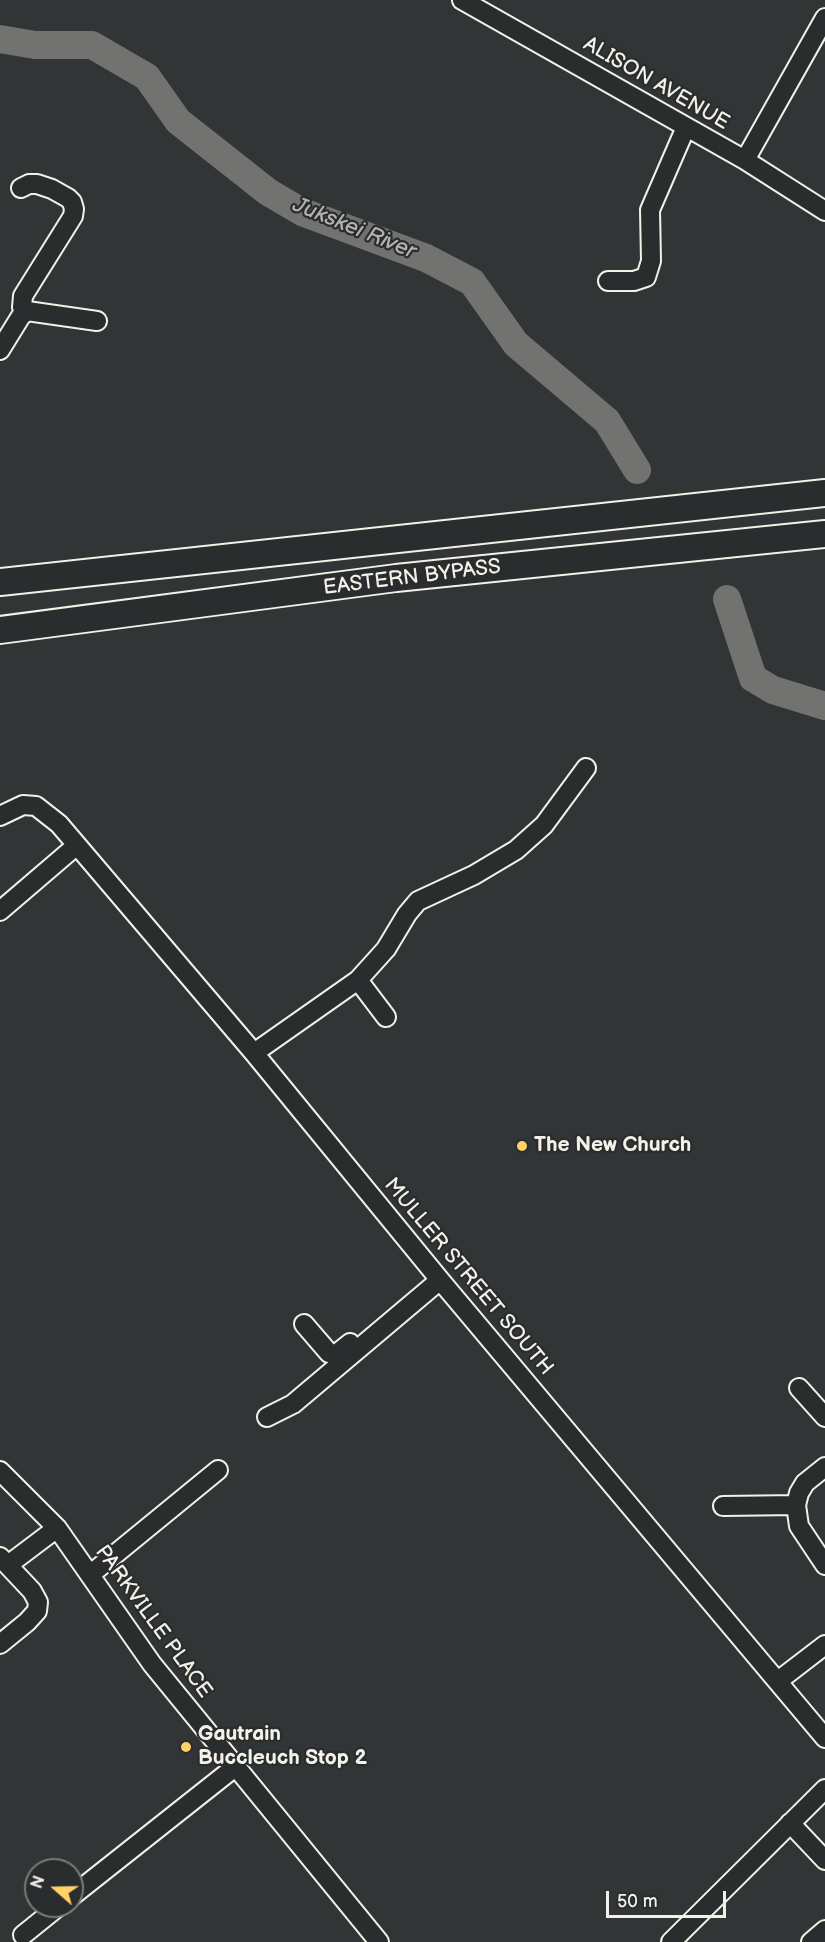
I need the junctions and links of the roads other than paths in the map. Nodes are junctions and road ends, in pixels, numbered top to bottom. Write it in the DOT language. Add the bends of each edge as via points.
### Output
graph roads {
  1 [pos="462,0"];
  2 [pos="825,18"];
  3 [pos="687,127"];
  4 [pos="745,160"];
  5 [pos="21,188"];
  6 [pos="825,211"];
  7 [pos="608,281"];
  8 [pos="24,313"];
  9 [pos="97,321"];
  10 [pos="0,350"];
  11 [pos="825,493"];
  12 [pos="825,534"];
  13 [pos="0,582"];
  14 [pos="0,630"];
  15 [pos="586,768"];
  16 [pos="0,816"];
  17 [pos="76,844"];
  18 [pos="0,911"];
  19 [pos="358,980"];
  20 [pos="386,1017"];
  21 [pos="254,1053"];
  22 [pos="437,1276"];
  23 [pos="304,1324"];
  24 [pos="825,1400"];
  25 [pos="267,1417"];
  26 [pos="825,1417"];
  27 [pos="825,1467"];
  28 [pos="218,1470"];
  29 [pos="0,1471"];
  30 [pos="796,1505"];
  31 [pos="723,1506"];
  32 [pos="57,1528"];
  33 [pos="4,1561"];
  34 [pos="825,1565"];
  35 [pos="91,1574"];
  36 [pos="0,1644"];
  37 [pos="825,1645"];
  38 [pos="778,1681"];
  39 [pos="825,1738"];
  40 [pos="235,1767"];
  41 [pos="825,1789"];
  42 [pos="790,1823"];
  43 [pos="825,1860"];
  44 [pos="84,1887"];
  45 [pos="44,1918"];
  46 [pos="825,1930"];
  47 [pos="23,1935"];
  48 [pos="379,1942"];
  49 [pos="671,1942"];
  50 [pos="811,1942"];
  1 -- 3 [label="street, ALISON AVENUE"];
  2 -- 4 [label="street"];
  3 -- 4 [label="street, ALISON AVENUE"];
  3 -- 7 [label="street" via="650,210 651,261 646,277"];
  4 -- 6 [label="street, ALISON AVENUE"];
  5 -- 8 [label="street" via="37,184 52,189 68,198 74,209 23,296"];
  8 -- 9 [label="street" via="30,310"];
  8 -- 10 [label="street"];
  11 -- 13 [label="highway, EASTERN BYPASS"];
  12 -- 14 [label="highway, EASTERN BYPASS" via="396,578"];
  15 -- 19 [label="street" via="550,818 516,850 418,901 386,949"];
  16 -- 17 [label="street, MULLER STREET SOUTH" via="23,805 36,807 59,824"];
  17 -- 18 [label="street"];
  17 -- 21 [label="street, MULLER STREET SOUTH"];
  19 -- 20 [label="street"];
  19 -- 21 [label="street"];
  21 -- 22 [label="street, MULLER STREET SOUTH"];
  22 -- 23 [label="street" via="335,1355"];
  22 -- 25 [label="street" via="293,1404"];
  22 -- 38 [label="street, MULLER STREET SOUTH"];
  24 -- 26 [label="street" via="802,1383"];
  27 -- 30 [label="street" via="805,1483"];
  28 -- 35 [label="street"];
  29 -- 32 [label="street, PARKVILLE PLACE"];
  30 -- 31 [label="street"];
  30 -- 34 [label="street" via="800,1526"];
  32 -- 33 [label="street"];
  32 -- 35 [label="street, PARKVILLE PLACE"];
  33 -- 36 [label="street" via="32,1591 38,1605 27,1622"];
  35 -- 40 [label="street, PARKVILLE PLACE" via="152,1664"];
  37 -- 38 [label="street"];
  38 -- 39 [label="street, MULLER STREET SOUTH"];
  40 -- 44 [label="street"];
  40 -- 48 [label="street, PARKVILLE PLACE"];
  41 -- 42 [label="street"];
  42 -- 43 [label="street"];
  42 -- 49 [label="street"];
  45 -- 47 [label="street"];
  46 -- 50 [label="street"];
}
